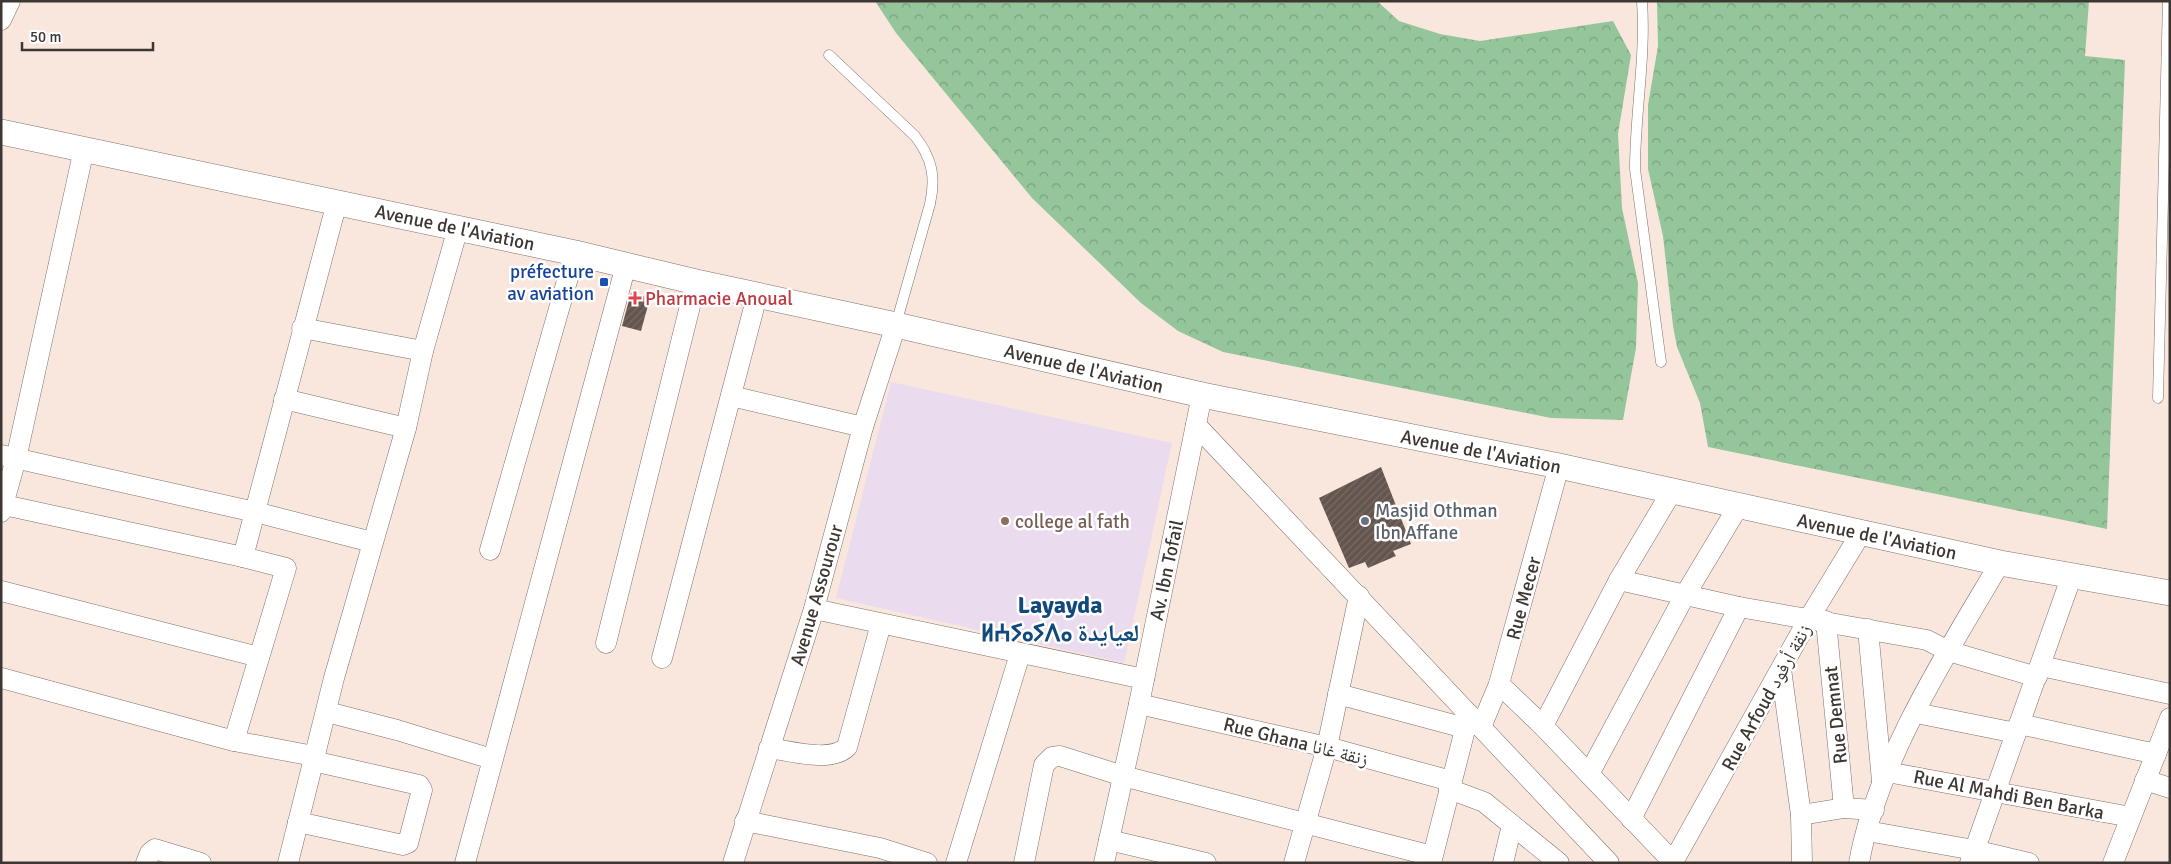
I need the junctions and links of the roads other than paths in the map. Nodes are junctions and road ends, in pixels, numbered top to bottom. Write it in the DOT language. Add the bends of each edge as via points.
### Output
graph roads {
  1 [pos="10,1"];
  2 [pos="1642,1"];
  3 [pos="2168,1"];
  4 [pos="1,20"];
  5 [pos="829,55"];
  6 [pos="2168,66"];
  7 [pos="1,132"];
  8 [pos="84,149"];
  9 [pos="337,202"];
  10 [pos="458,228"];
  11 [pos="575,253"];
  12 [pos="626,265"];
  13 [pos="696,282"];
  14 [pos="757,296"];
  15 [pos="896,325"];
  16 [pos="302,328"];
  17 [pos="423,351"];
  18 [pos="1661,362"];
  19 [pos="1202,395"];
  20 [pos="731,396"];
  21 [pos="2158,398"];
  22 [pos="284,399"];
  23 [pos="1196,425"];
  24 [pos="863,427"];
  25 [pos="406,428"];
  26 [pos="9,457"];
  27 [pos="1559,466"];
  28 [pos="1672,491"];
  29 [pos="1739,505"];
  30 [pos="2,508"];
  31 [pos="255,512"];
  32 [pos="1861,533"];
  33 [pos="372,542"];
  34 [pos="490,550"];
  35 [pos="244,557"];
  36 [pos="2000,562"];
  37 [pos="2072,575"];
  38 [pos="1620,580"];
  39 [pos="1,591"];
  40 [pos="2170,593"];
  41 [pos="1685,595"];
  42 [pos="1359,596"];
  43 [pos="1739,607"];
  44 [pos="814,609"];
  45 [pos="1817,620"];
  46 [pos="881,624"];
  47 [pos="1868,629"];
  48 [pos="606,644"];
  49 [pos="1948,651"];
  50 [pos="1020,654"];
  51 [pos="259,657"];
  52 [pos="662,658"];
  53 [pos="1781,669"];
  54 [pos="2039,672"];
  55 [pos="1,678"];
  56 [pos="1144,679"];
  57 [pos="1499,684"];
  58 [pos="1338,694"];
  59 [pos="2170,694"];
  60 [pos="1139,704"];
  61 [pos="327,712"];
  62 [pos="1916,713"];
  63 [pos="2170,718"];
  64 [pos="1472,723"];
  65 [pos="1543,726"];
  66 [pos="2017,729"];
  67 [pos="234,740"];
  68 [pos="1327,747"];
  69 [pos="769,748"];
  70 [pos="2156,754"];
  71 [pos="314,758"];
  72 [pos="492,759"];
  73 [pos="1589,774"];
  74 [pos="1123,776"];
  75 [pos="1885,777"];
  76 [pos="2145,780"];
  77 [pos="1450,785"];
  78 [pos="2170,788"];
  79 [pos="1995,790"];
  80 [pos="1844,808"];
  81 [pos="1874,810"];
  82 [pos="1801,815"];
  83 [pos="2132,817"];
  84 [pos="1632,819"];
  85 [pos="745,821"];
  86 [pos="298,822"];
  87 [pos="1304,824"];
  88 [pos="1512,825"];
  89 [pos="1868,831"];
  90 [pos="1109,840"];
  91 [pos="877,856"];
  92 [pos="1972,856"];
  93 [pos="1431,859"];
  94 [pos="1674,862"];
  95 [pos="146,863"];
  96 [pos="201,863"];
  97 [pos="288,863"];
  98 [pos="465,863"];
  99 [pos="733,863"];
  100 [pos="927,863"];
  101 [pos="956,863"];
  102 [pos="1024,863"];
  103 [pos="1104,863"];
  104 [pos="1206,863"];
  105 [pos="1294,863"];
  106 [pos="1503,863"];
  107 [pos="1559,863"];
  108 [pos="1609,863"];
  109 [pos="1802,863"];
  110 [pos="1858,863"];
  111 [pos="2029,863"];
  112 [pos="2113,863"];
  1 -- 4 [label="street"];
  2 -- 18 [label="lane" via="1644,46 1636,128 1636,169"];
  3 -- 6 [label="lane"];
  5 -- 15 [label="lane" via="915,136 926,151 932,168 934,186 930,204"];
  6 -- 21 [label="lane"];
  7 -- 8 [label="street, Avenue de l'Aviation"];
  8 -- 9 [label="street, Avenue de l'Aviation"];
  8 -- 26 [label="street"];
  9 -- 10 [label="street, Avenue de l'Aviation"];
  9 -- 16 [label="street"];
  10 -- 11 [label="street, Avenue de l'Aviation"];
  10 -- 17 [label="street"];
  11 -- 12 [label="street, Avenue de l'Aviation"];
  11 -- 34 [label="street"];
  12 -- 13 [label="street, Avenue de l'Aviation"];
  12 -- 72 [label="street"];
  13 -- 14 [label="street, Avenue de l'Aviation"];
  13 -- 48 [label="street"];
  14 -- 15 [label="street, Avenue de l'Aviation"];
  14 -- 20 [label="street"];
  15 -- 19 [label="street, Avenue de l'Aviation"];
  15 -- 24 [label="street, Avenue Assourour"];
  16 -- 17 [label="street"];
  16 -- 22 [label="street"];
  17 -- 25 [label="street"];
  19 -- 23 [label="street, Av. Ibn Tofail"];
  19 -- 27 [label="street, Avenue de l'Aviation"];
  20 -- 24 [label="street"];
  20 -- 52 [label="street"];
  22 -- 25 [label="street"];
  22 -- 31 [label="street"];
  23 -- 42 [label="street"];
  23 -- 56 [label="street, Av. Ibn Tofail"];
  24 -- 44 [label="street, Avenue Assourour"];
  25 -- 33 [label="street"];
  26 -- 30 [label="street"];
  26 -- 31 [label="street"];
  27 -- 28 [label="street, Avenue de l'Aviation"];
  27 -- 57 [label="street, Rue Mecer"];
  28 -- 29 [label="street, Avenue de l'Aviation"];
  28 -- 38 [label="street"];
  29 -- 32 [label="street, Avenue de l'Aviation"];
  29 -- 41 [label="street"];
  30 -- 35 [label="street"];
  31 -- 33 [label="street"];
  31 -- 35 [label="street"];
  32 -- 36 [label="street, Avenue de l'Aviation"];
  32 -- 45 [label="street, Rue Arfoud زنقة أرفود"];
  33 -- 61 [label="street"];
  35 -- 51 [label="street" via="286,568"];
  36 -- 37 [label="street, Avenue de l'Aviation"];
  36 -- 49 [label="street"];
  37 -- 40 [label="street, Avenue de l'Aviation"];
  37 -- 54 [label="street"];
  38 -- 41 [label="street"];
  38 -- 65 [label="street"];
  39 -- 51 [label="street"];
  41 -- 43 [label="street"];
  41 -- 73 [label="street"];
  42 -- 58 [label="street"];
  42 -- 64 [label="street"];
  43 -- 45 [label="street"];
  43 -- 84 [label="street"];
  44 -- 46 [label="street"];
  44 -- 69 [label="street, Avenue Assourour"];
  45 -- 47 [label="street"];
  45 -- 53 [label="street, Rue Arfoud زنقة أرفود"];
  45 -- 80 [label="street, Rue Demnat"];
  46 -- 50 [label="street"];
  46 -- 69 [label="street" via="847,747 830,756"];
  47 -- 49 [label="street" via="1927,640"];
  47 -- 75 [label="street"];
  49 -- 54 [label="street"];
  49 -- 62 [label="street"];
  50 -- 56 [label="street"];
  50 -- 101 [label="street"];
  51 -- 67 [label="street"];
  53 -- 82 [label="street"];
  53 -- 94 [label="street, Rue Arfoud زنقة أرفود"];
  54 -- 59 [label="street"];
  54 -- 66 [label="street"];
  55 -- 67 [label="street"];
  56 -- 60 [label="street, Av. Ibn Tofail"];
  57 -- 64 [label="street, Rue Mecer"];
  57 -- 65 [label="street"];
  58 -- 64 [label="street"];
  58 -- 68 [label="street"];
  60 -- 68 [label="street, Rue Ghana زنقة غانا"];
  60 -- 74 [label="street, Av. Ibn Tofail"];
  61 -- 71 [label="street"];
  61 -- 72 [label="street"];
  62 -- 66 [label="street"];
  62 -- 75 [label="street"];
  63 -- 70 [label="street"];
  64 -- 77 [label="street, Rue Mecer"];
  64 -- 108 [label="street"];
  65 -- 73 [label="street"];
  66 -- 70 [label="street"];
  66 -- 79 [label="street"];
  67 -- 71 [label="street"];
  68 -- 77 [label="street, Rue Ghana زنقة غانا"];
  68 -- 87 [label="street"];
  69 -- 85 [label="street, Avenue Assourour"];
  70 -- 76 [label="street"];
  71 -- 86 [label="street"];
  71 -- 86 [label="street" via="417,785 422,790 408,843 402,846"];
  72 -- 98 [label="street"];
  73 -- 84 [label="street"];
  74 -- 87 [label="street"];
  74 -- 90 [label="street, Av. Ibn Tofail"];
  74 -- 102 [label="street" via="1060,756 1046,760"];
  75 -- 79 [label="street, Rue Al Mahdi Ben Barka"];
  75 -- 81 [label="street"];
  76 -- 78 [label="street"];
  76 -- 83 [label="street"];
  77 -- 88 [label="street, Rue Ghana زنقة غانا" via="1484,802"];
  77 -- 93 [label="street, Rue Mecer"];
  79 -- 83 [label="street, Rue Al Mahdi Ben Barka"];
  79 -- 92 [label="street"];
  80 -- 81 [label="street"];
  80 -- 82 [label="street"];
  81 -- 89 [label="street"];
  82 -- 109 [label="street"];
  83 -- 112 [label="street"];
  84 -- 94 [label="street"];
  85 -- 91 [label="street"];
  85 -- 99 [label="street, Avenue Assourour"];
  86 -- 97 [label="street"];
  87 -- 93 [label="street"];
  87 -- 105 [label="street"];
  88 -- 106 [label="street"];
  88 -- 107 [label="street, Rue Ghana زنقة غانا"];
  89 -- 92 [label="street"];
  89 -- 110 [label="street"];
  90 -- 103 [label="street, Av. Ibn Tofail"];
  90 -- 104 [label="street"];
  91 -- 100 [label="street"];
  92 -- 111 [label="street"];
  95 -- 96 [label="street" via="155,849"];
}
